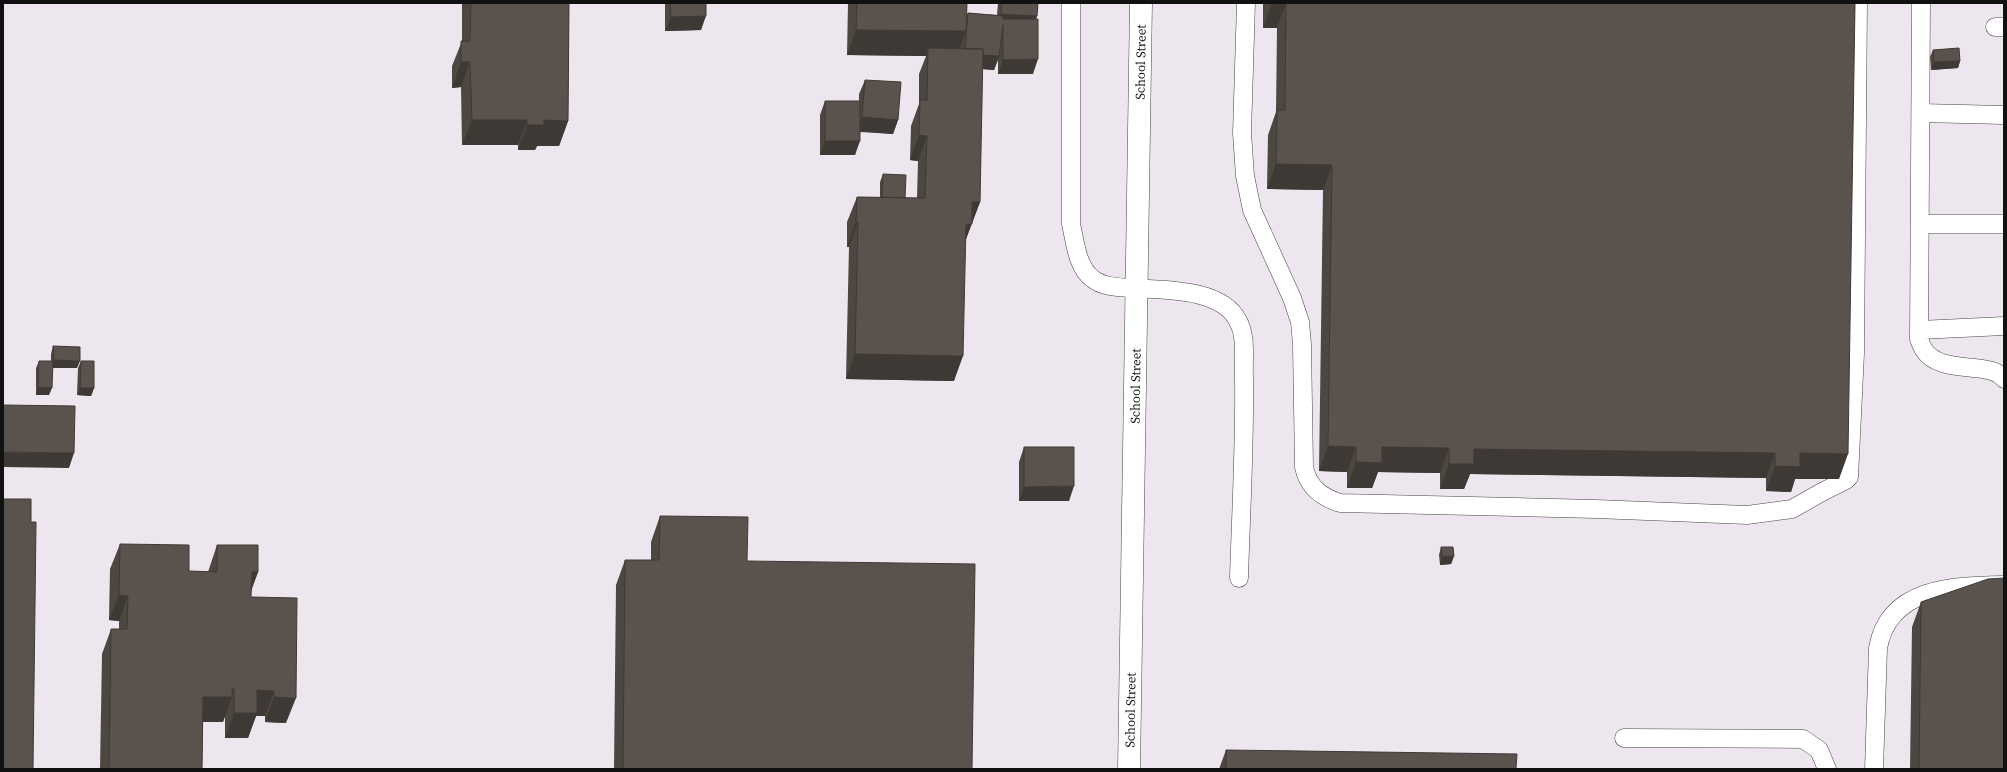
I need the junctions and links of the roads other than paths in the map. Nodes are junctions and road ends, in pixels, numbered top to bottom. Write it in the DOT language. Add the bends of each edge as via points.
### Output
graph roads {
  1 [pos="1071,3"];
  2 [pos="1141,3"];
  3 [pos="1246,3"];
  4 [pos="1858,3"];
  5 [pos="1921,3"];
  6 [pos="1920,113"];
  7 [pos="2004,115"];
  8 [pos="1920,224"];
  9 [pos="2004,224"];
  10 [pos="1138,288"];
  11 [pos="2004,326"];
  12 [pos="1919,330"];
  13 [pos="2004,379"];
  14 [pos="1239,578"];
  15 [pos="2004,585"];
  16 [pos="1624,738"];
  17 [pos="1129,769"];
  18 [pos="1827,769"];
  19 [pos="1874,769"];
  1 -- 10 [label="lane" via="1071,224 1075,245 1087,273 1093,280 1110,286"];
  2 -- 10 [label="street, School Street"];
  3 -- 4 [label="lane" via="1242,133 1245,176 1252,210 1292,298 1300,322 1304,467 1306,477 1316,491 1340,503 1747,515 1792,510 1849,477 1855,353"];
  5 -- 6 [label="lane"];
  6 -- 7 [label="lane"];
  6 -- 8 [label="lane"];
  8 -- 9 [label="lane"];
  8 -- 12 [label="lane"];
  10 -- 14 [label="lane" via="1190,293 1219,301 1231,309 1239,322 1243,337 1245,430"];
  10 -- 17 [label="street, School Street"];
  11 -- 12 [label="lane"];
  12 -- 13 [label="lane" via="1924,351 1932,358 1946,365 1996,372"];
  15 -- 19 [label="lane" via="1951,588 1928,593 1910,600 1885,624 1878,648"];
  16 -- 18 [label="lane" via="1803,739 1819,750"];
}
